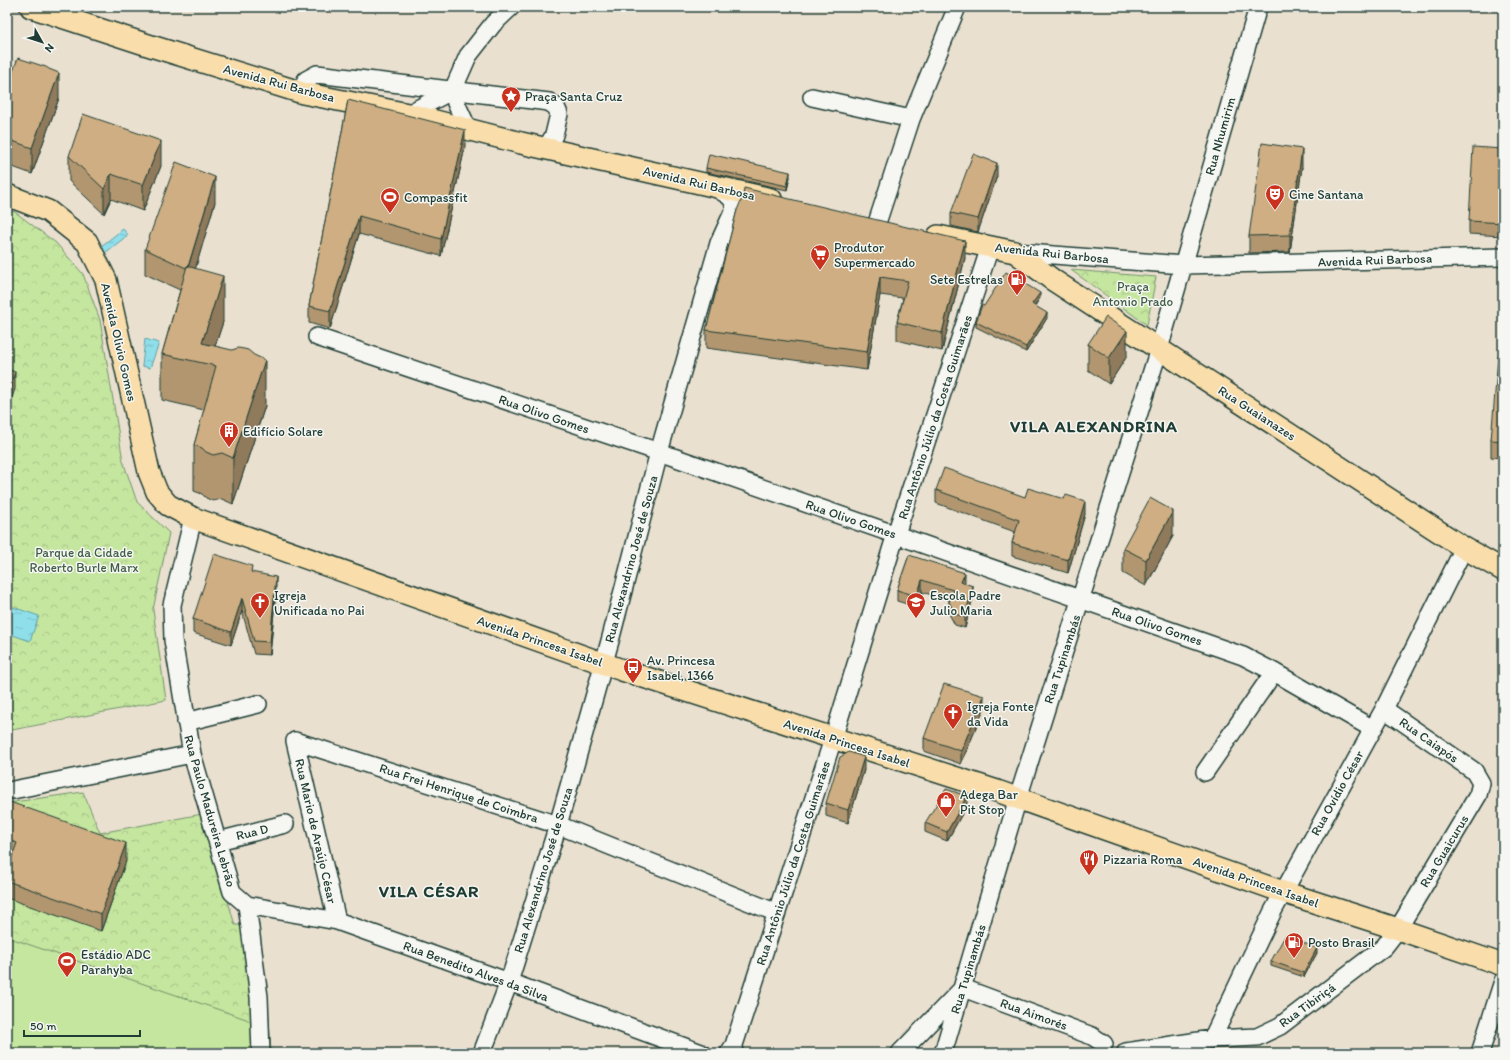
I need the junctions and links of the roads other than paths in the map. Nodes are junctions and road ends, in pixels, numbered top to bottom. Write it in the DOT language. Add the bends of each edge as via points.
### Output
graph roads {
  1 [pos="31,7"];
  2 [pos="511,7"];
  3 [pos="957,7"];
  4 [pos="1258,7"];
  5 [pos="453,90"];
  6 [pos="303,93"];
  7 [pos="812,97"];
  8 [pos="408,114"];
  9 [pos="911,119"];
  10 [pos="468,129"];
  11 [pos="542,148"];
  12 [pos="714,187"];
  13 [pos="7,195"];
  14 [pos="792,204"];
  15 [pos="877,223"];
  16 [pos="922,233"];
  17 [pos="990,247"];
  18 [pos="1015,252"];
  19 [pos="1503,257"];
  20 [pos="1183,265"];
  21 [pos="317,337"];
  22 [pos="1159,349"];
  23 [pos="659,452"];
  24 [pos="193,518"];
  25 [pos="896,534"];
  26 [pos="1464,548"];
  27 [pos="1503,570"];
  28 [pos="1081,600"];
  29 [pos="604,663"];
  30 [pos="1274,672"];
  31 [pos="258,704"];
  32 [pos="1384,709"];
  33 [pos="186,722"];
  34 [pos="1373,729"];
  35 [pos="833,739"];
  36 [pos="295,741"];
  37 [pos="192,754"];
  38 [pos="1474,771"];
  39 [pos="1205,772"];
  40 [pos="13,790"];
  41 [pos="1018,798"];
  42 [pos="285,824"];
  43 [pos="558,825"];
  44 [pos="218,841"];
  45 [pos="1283,892"];
  46 [pos="247,905"];
  47 [pos="777,913"];
  48 [pos="337,921"];
  49 [pos="1398,929"];
  50 [pos="1503,965"];
  51 [pos="1503,981"];
  52 [pos="509,982"];
  53 [pos="963,988"];
  54 [pos="1212,1038"];
  55 [pos="1102,1048"];
  56 [pos="732,1049"];
  57 [pos="907,1051"];
  58 [pos="1126,1052"];
  59 [pos="261,1053"];
  60 [pos="482,1053"];
  61 [pos="701,1053"];
  62 [pos="942,1053"];
  63 [pos="1480,1053"];
  1 -- 6 [label="main road, Avenida Rui Barbosa"];
  2 -- 5 [label="street" via="493,24 468,56"];
  3 -- 9 [label="street"];
  4 -- 20 [label="street, Rua Nhumirim"];
  5 -- 6 [label="street" via="317,74 306,80"];
  5 -- 8 [label="street"];
  5 -- 10 [label="street"];
  5 -- 11 [label="street" via="550,102 559,114 554,135"];
  6 -- 8 [label="main road, Avenida Rui Barbosa"];
  7 -- 9 [label="street"];
  8 -- 10 [label="main road, Avenida Rui Barbosa"];
  9 -- 15 [label="street"];
  10 -- 11 [label="main road, Avenida Rui Barbosa"];
  11 -- 12 [label="main road, Avenida Rui Barbosa"];
  12 -- 14 [label="main road, Avenida Rui Barbosa"];
  12 -- 23 [label="street, Rua Alexandrino José de Souza" via="729,196 734,202 734,210 719,242"];
  13 -- 24 [label="main road, Avenida Olivio Gomes" via="48,212 87,242 106,280 149,472 158,492 168,505"];
  16 -- 17 [label="main road, Avenida Rui Barbosa"];
  17 -- 18 [label="main road, Avenida Rui Barbosa"];
  17 -- 25 [label="street, Rua Antônio Júlio da Costa Guimarães"];
  18 -- 20 [label="street, Avenida Rui Barbosa"];
  18 -- 22 [label="main road, Rua Guaianazes"];
  19 -- 20 [label="street, Avenida Rui Barbosa"];
  20 -- 22 [label="street, Rua Tupinambás"];
  21 -- 23 [label="street, Rua Olivo Gomes"];
  22 -- 26 [label="main road, Rua Guaianazes"];
  22 -- 28 [label="street, Rua Tupinambás"];
  23 -- 25 [label="street, Rua Olivo Gomes"];
  23 -- 29 [label="street, Rua Alexandrino José de Souza"];
  24 -- 29 [label="main road, Avenida Princesa Isabel"];
  24 -- 33 [label="street, Rua Paulo Madureira Lebrão" via="172,605 173,640"];
  25 -- 28 [label="street, Rua Olivo Gomes"];
  25 -- 35 [label="street, Rua Antônio Júlio da Costa Guimarães"];
  26 -- 27 [label="main road, Rua Guaianazes"];
  26 -- 32 [label="street, Rua Ovídio César"];
  28 -- 30 [label="street, Rua Olivo Gomes" via="1243,656"];
  28 -- 41 [label="street, Rua Tupinambás"];
  29 -- 35 [label="main road, Avenida Princesa Isabel"];
  29 -- 43 [label="street, Rua Alexandrino José de Souza"];
  30 -- 34 [label="street, Rua Olivo Gomes"];
  30 -- 39 [label="street"];
  31 -- 33 [label="street"];
  32 -- 34 [label="street, Rua Ovídio César"];
  32 -- 38 [label="street, Rua Caiapós"];
  33 -- 37 [label="street, Rua Paulo Madureira Lebrão"];
  34 -- 45 [label="street, Rua Ovídio César"];
  35 -- 41 [label="main road, Avenida Princesa Isabel"];
  35 -- 47 [label="street, Rua Antônio Júlio da Costa Guimarães"];
  36 -- 43 [label="street, Rua Frei Henrique de Coimbra"];
  36 -- 48 [label="street, Rua Mario de Araújo César"];
  37 -- 40 [label="street"];
  37 -- 44 [label="street, Rua Paulo Madureira Lebrão"];
  38 -- 49 [label="street, Rua Guaicurus" via="1481,782 1478,795"];
  41 -- 45 [label="main road, Avenida Princesa Isabel"];
  41 -- 53 [label="street, Rua Tupinambás"];
  42 -- 44 [label="street, Rua D"];
  43 -- 47 [label="street, Rua Frei Henrique de Coimbra"];
  43 -- 52 [label="street, Rua Alexandrino José de Souza"];
  44 -- 46 [label="street, Rua Paulo Madureira Lebrão" via="232,892"];
  45 -- 49 [label="main road, Avenida Princesa Isabel"];
  45 -- 54 [label="street, Rua Ovídio César"];
  46 -- 48 [label="street, Rua Benedito Alves da Silva"];
  46 -- 59 [label="street" via="259,997"];
  47 -- 56 [label="street, Rua Antônio Júlio da Costa Guimarães"];
  48 -- 52 [label="street, Rua Benedito Alves da Silva"];
  49 -- 50 [label="main road, Avenida Princesa Isabel"];
  49 -- 54 [label="street, Rua Tibiriçá" via="1384,947 1280,1026 1257,1037"];
  51 -- 63 [label="street"];
  52 -- 60 [label="street, Rua Alexandrino José de Souza"];
  52 -- 61 [label="street, Rua Benedito Alves da Silva"];
  53 -- 55 [label="street, Rua Aimorés" via="1092,1036"];
  53 -- 57 [label="street"];
  53 -- 62 [label="street, Rua Tupinambás"];
  54 -- 58 [label="street, Rua Tibiriçá"];
  55 -- 58 [label="street" via="1111,1040 1123,1045"];
}
